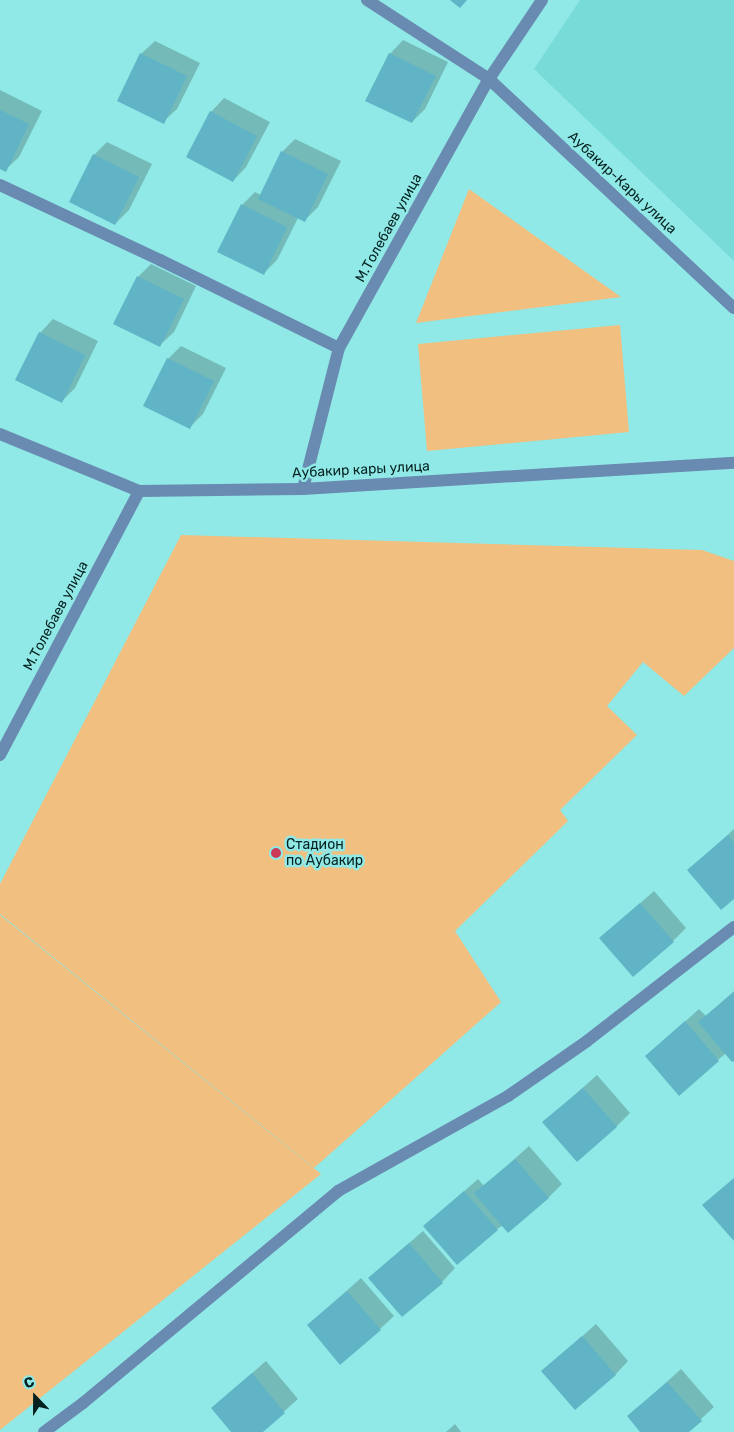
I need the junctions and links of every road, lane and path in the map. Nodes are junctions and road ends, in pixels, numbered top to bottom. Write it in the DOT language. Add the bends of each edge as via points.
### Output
graph roads {
  1 [pos="367,0"];
  2 [pos="542,0"];
  3 [pos="489,79"];
  4 [pos="0,185"];
  5 [pos="734,308"];
  6 [pos="339,348"];
  7 [pos="0,434"];
  8 [pos="734,463"];
  9 [pos="303,489"];
  10 [pos="140,491"];
  11 [pos="0,755"];
  12 [pos="734,927"];
  13 [pos="44,1432"];
  1 -- 3 [label="street, Аубакир-Кары улица"];
  2 -- 3 [label="street, М.Толебаев улица"];
  3 -- 5 [label="street, Аубакир-Кары улица"];
  3 -- 6 [label="street, М.Толебаев улица"];
  4 -- 6 [label="street"];
  6 -- 9 [label="street, М.Толебаев улица"];
  7 -- 10 [label="street, Аубакир кары улица"];
  8 -- 9 [label="street, Аубакир кары улица"];
  9 -- 10 [label="street, Аубакир кары улица"];
  10 -- 11 [label="street, М.Толебаев улица"];
  12 -- 13 [label="street" via="587,1041 508,1096 338,1191"];
}
